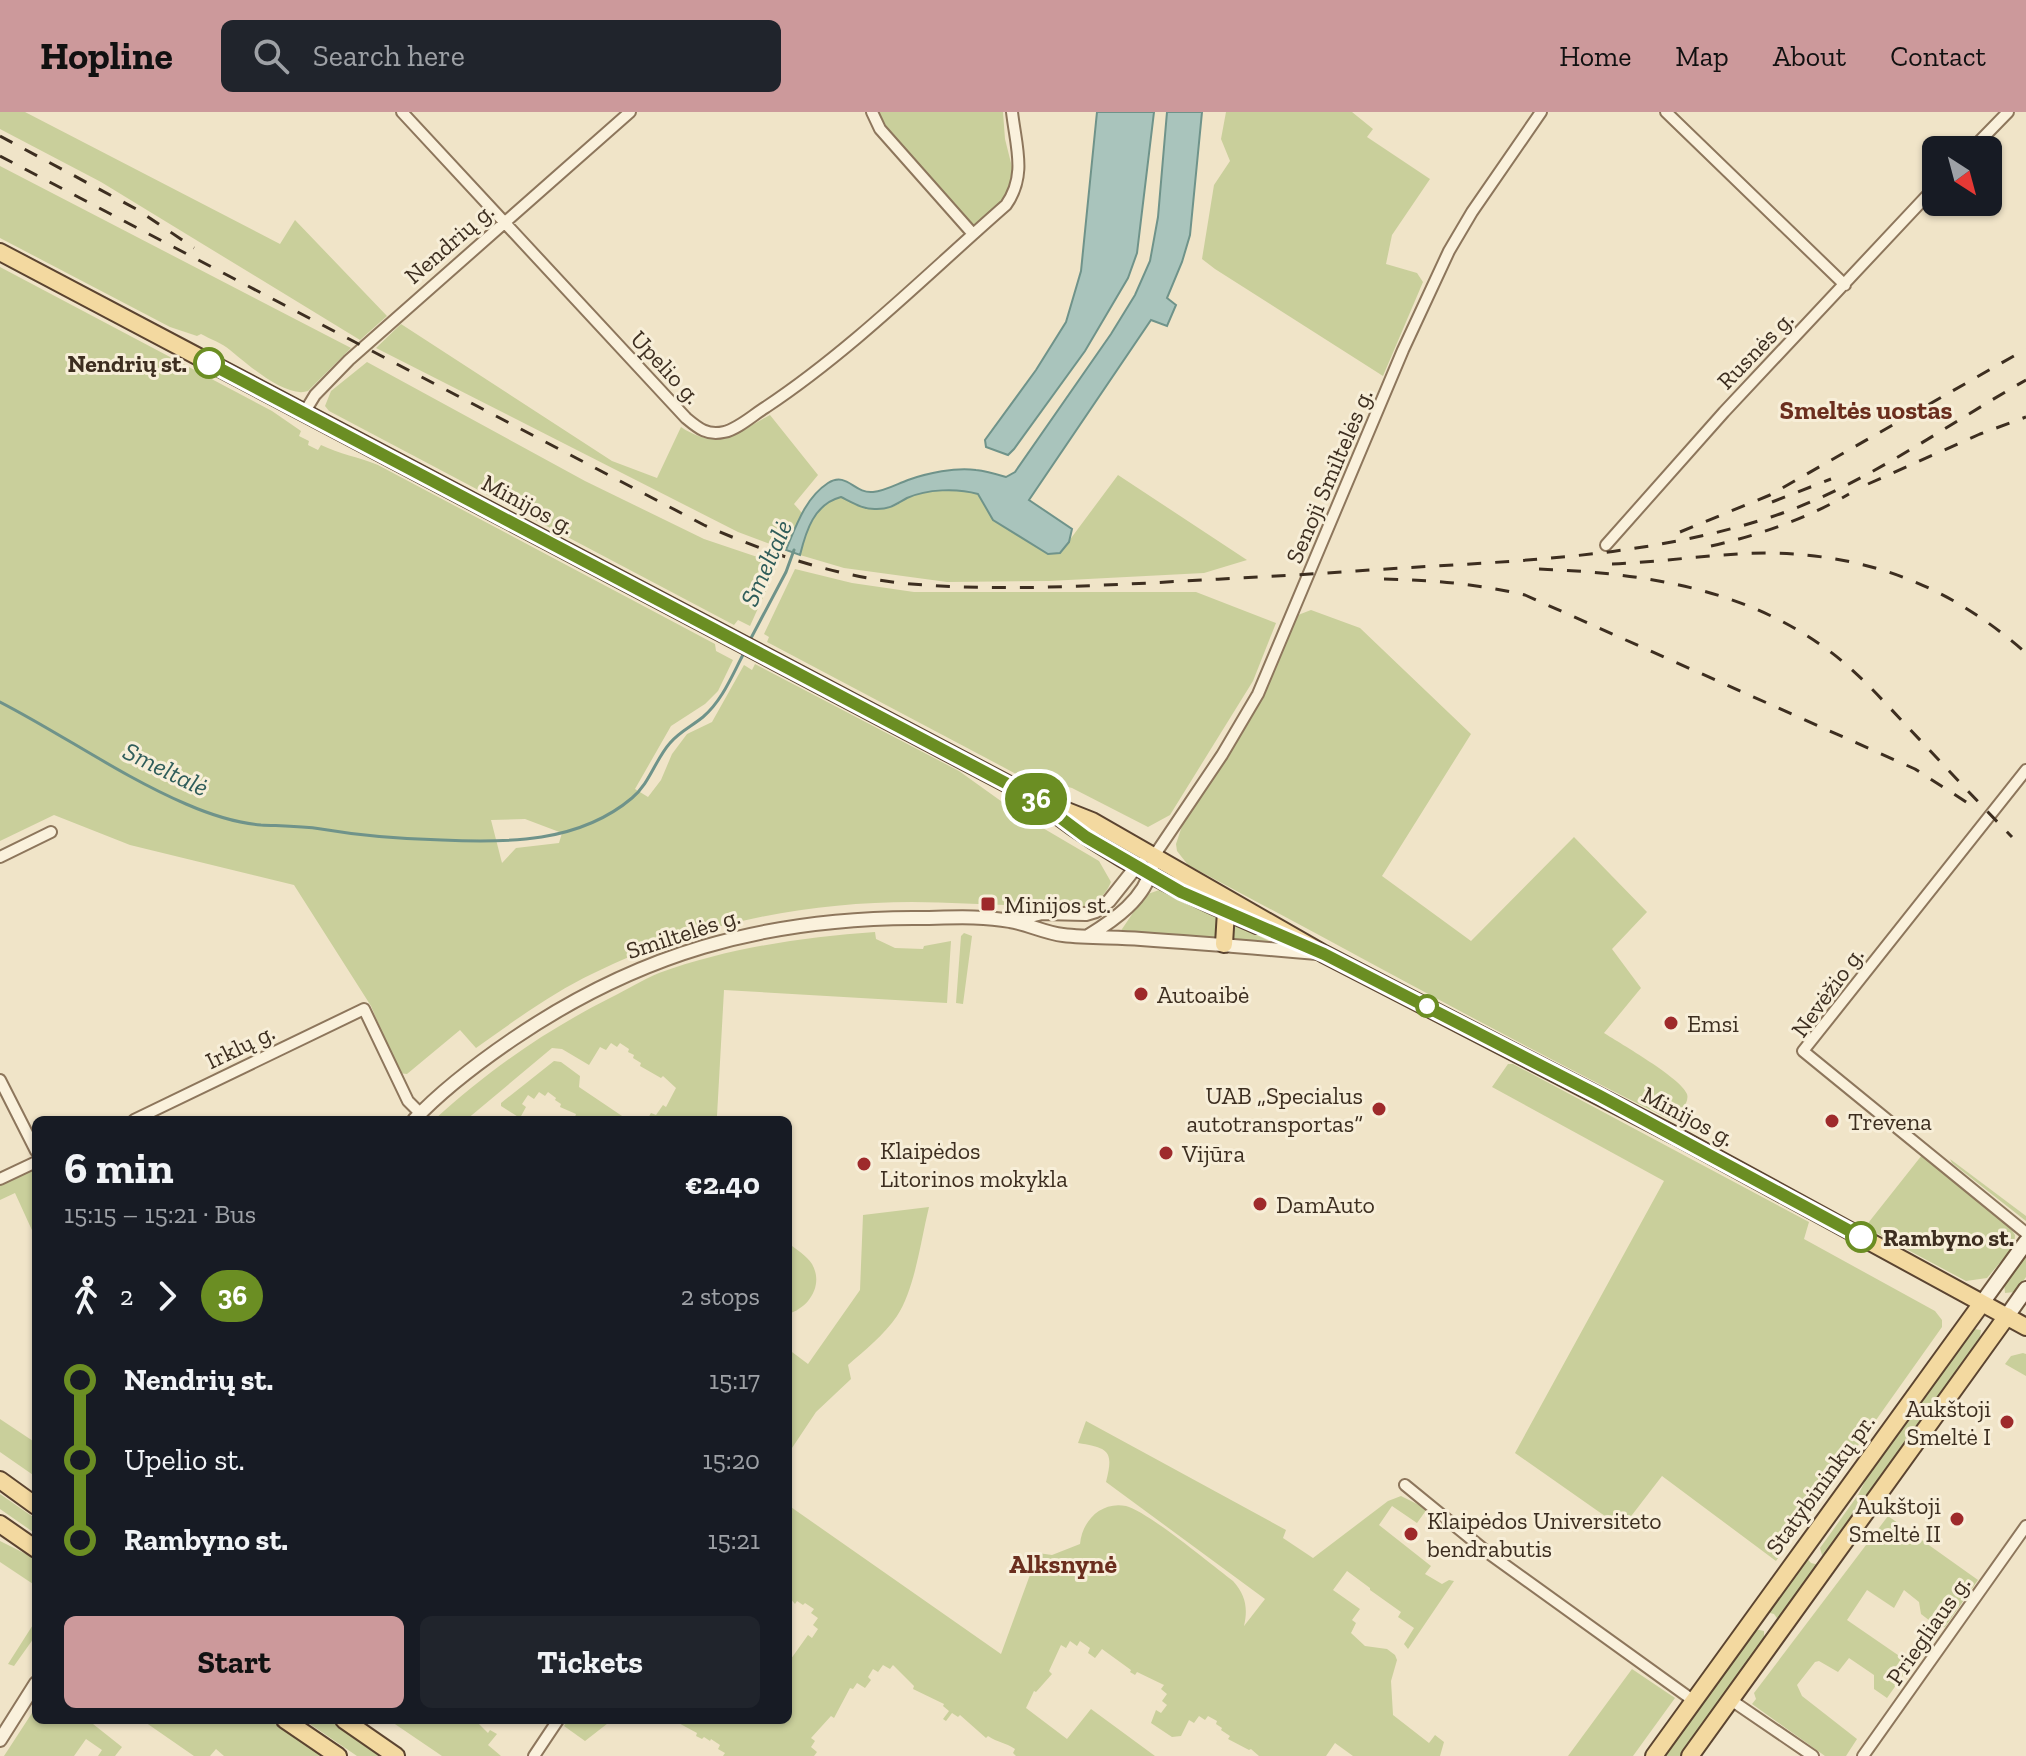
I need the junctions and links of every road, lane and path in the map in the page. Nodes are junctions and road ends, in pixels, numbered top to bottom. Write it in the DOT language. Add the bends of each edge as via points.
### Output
graph roads {
  1 [pos="402,112"];
  2 [pos="630,112"];
  3 [pos="872,112"];
  4 [pos="1012,112"];
  5 [pos="1541,112"];
  6 [pos="1666,112"];
  7 [pos="2008,112"];
  8 [pos="1985,136"];
  9 [pos="1922,201"];
  10 [pos="504,221"];
  11 [pos="973,234"];
  12 [pos="0,252"];
  13 [pos="1845,285"];
  14 [pos="304,413"];
  15 [pos="1606,545"];
  16 [pos="2026,770"];
  17 [pos="1034,798"];
  18 [pos="51,832"];
  19 [pos="1154,856"];
  20 [pos="0,857"];
  21 [pos="1143,871"];
  22 [pos="1226,911"];
  23 [pos="1009,921"];
  24 [pos="1088,936"];
  25 [pos="1224,944"];
  26 [pos="1324,954"];
  27 [pos="0,1080"];
  28 [pos="142,1116"];
  29 [pos="416,1116"];
  30 [pos="418,1116"];
  31 [pos="32,1143"];
  32 [pos="32,1164"];
  33 [pos="0,1179"];
  34 [pos="2026,1233"];
  35 [pos="2026,1242"];
  36 [pos="2026,1289"];
  37 [pos="1982,1303"];
  38 [pos="2007,1316"];
  39 [pos="2026,1327"];
  40 [pos="0,1480"];
  41 [pos="1405,1485"];
  42 [pos="32,1503"];
  43 [pos="0,1524"];
  44 [pos="2026,1526"];
  45 [pos="1806,1544"];
  46 [pos="32,1546"];
  47 [pos="1829,1563"];
  48 [pos="1752,1620"];
  49 [pos="1775,1638"];
  50 [pos="32,1689"];
  51 [pos="1731,1700"];
  52 [pos="1694,1701"];
  53 [pos="291,1724"];
  54 [pos="350,1724"];
  55 [pos="555,1724"];
  56 [pos="0,1740"];
  57 [pos="338,1756"];
  58 [pos="396,1756"];
  59 [pos="534,1756"];
  60 [pos="1654,1756"];
  61 [pos="1690,1756"];
  62 [pos="1813,1756"];
  63 [pos="1863,1756"];
  1 -- 10 [label="street, Upelio g."];
  2 -- 10 [label="street, Nendrių g."];
  3 -- 11 [label="street" via="880,129"];
  4 -- 11 [label="street, Upelio g." via="1016,191"];
  5 -- 19 [label="street, Senoji Smiltelės g." via="1449,251 1258,694"];
  6 -- 13 [label="street"];
  7 -- 8 [label="street"];
  9 -- 13 [label="street, Rusnės g."];
  10 -- 11 [label="street, Upelio g." via="686,418 711,434 727,432 794,388"];
  10 -- 14 [label="street, Nendrių g." via="349,360"];
  12 -- 14 [label="main road, Minijos g."];
  13 -- 15 [label="street, Rusnės g."];
  14 -- 17 [label="main road, Minijos g."];
  16 -- 34 [label="street, Nevėžio g." via="1803,1051"];
  17 -- 19 [label="main road, Minijos g." via="1092,821"];
  17 -- 21 [label="main road, Minijos g."];
  18 -- 20 [label="street"];
  19 -- 21 [label="street"];
  19 -- 26 [label="main road, Minijos g."];
  21 -- 22 [label="main road, Minijos g."];
  21 -- 23 [label="street" via="1096,911 1042,913"];
  21 -- 24 [label="street" via="1125,911"];
  22 -- 25 [label="main road"];
  22 -- 26 [label="main road, Minijos g."];
  23 -- 24 [label="street" via="1061,935"];
  23 -- 30 [label="street, Smiltelės g." via="812,923 684,952 642,966 569,1003 487,1058"];
  24 -- 25 [label="street"];
  25 -- 26 [label="street"];
  26 -- 37 [label="main road, Minijos g."];
  27 -- 31 [label="street"];
  28 -- 29 [label="street, Irklų g." via="364,1009"];
  32 -- 33 [label="street"];
  35 -- 37 [label="main road, Statybininkų pr."];
  36 -- 38 [label="main road"];
  37 -- 38 [label="main road, Minijos g."];
  37 -- 45 [label="main road, Statybininkų pr."];
  38 -- 39 [label="main road, Minijos g."];
  38 -- 47 [label="main road"];
  40 -- 42 [label="main road"];
  41 -- 52 [label="street" via="1487,1552"];
  43 -- 46 [label="main road"];
  44 -- 63 [label="street, Priegliaus g."];
  45 -- 47 [label="main road" via="1814,1559"];
  45 -- 48 [label="main road, Statybininkų pr."];
  47 -- 49 [label="main road"];
  48 -- 49 [label="main road" via="1768,1623"];
  48 -- 52 [label="main road, Statybininkų pr."];
  49 -- 51 [label="main road"];
  50 -- 56 [label="street"];
  51 -- 61 [label="main road"];
  51 -- 62 [label="street"];
  52 -- 60 [label="main road, Statybininkų pr."];
  53 -- 57 [label="main road"];
  54 -- 58 [label="main road"];
  55 -- 59 [label="street"];
}
